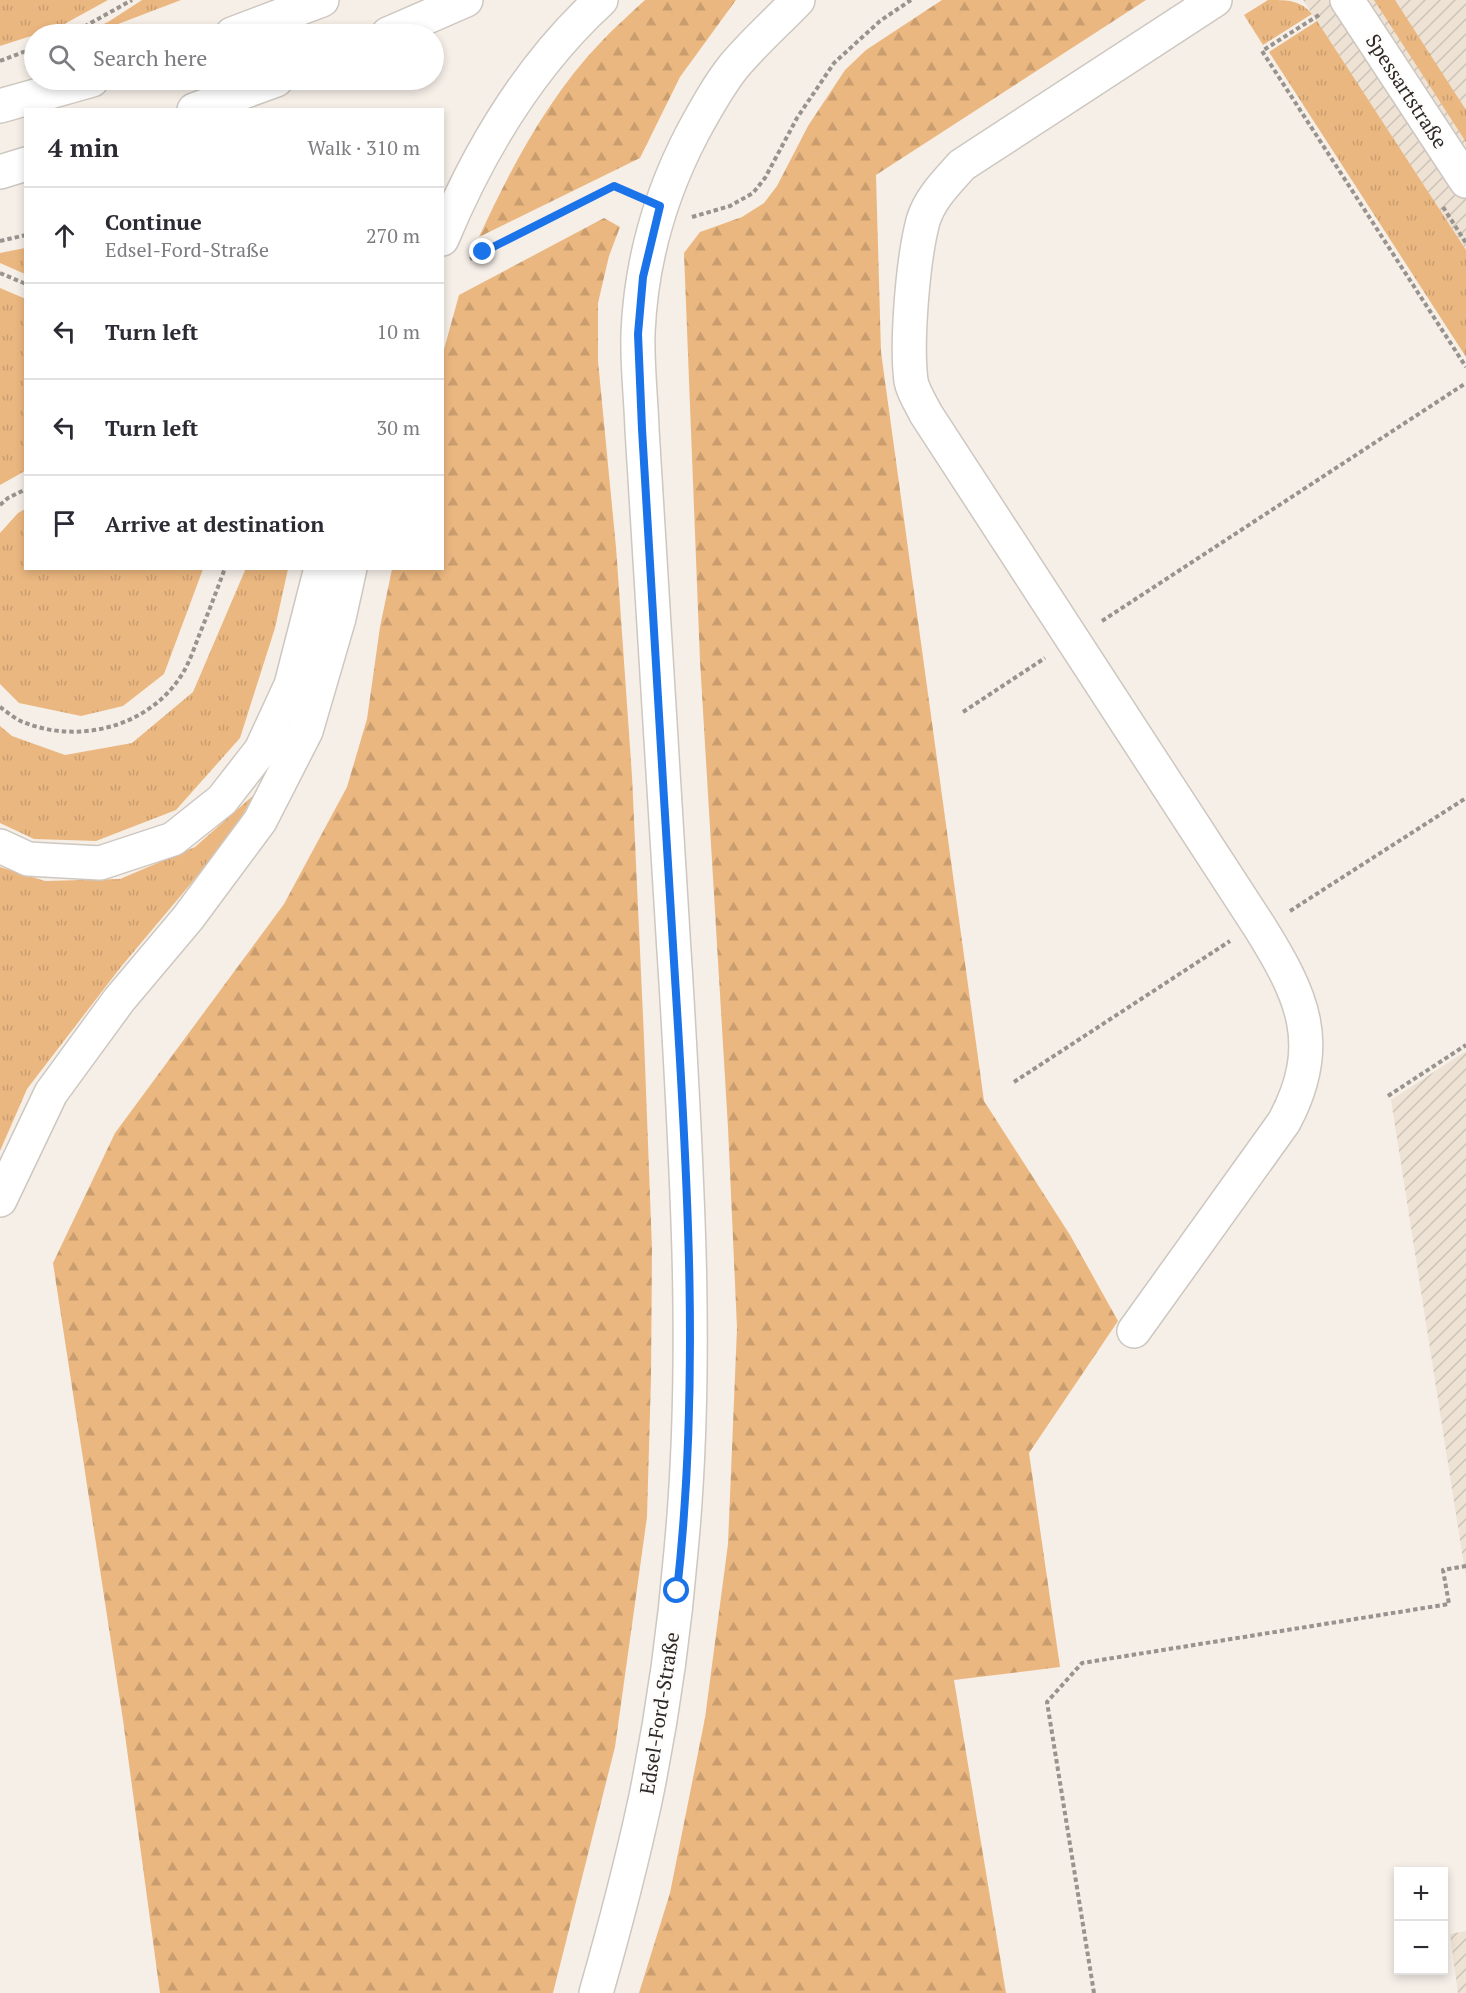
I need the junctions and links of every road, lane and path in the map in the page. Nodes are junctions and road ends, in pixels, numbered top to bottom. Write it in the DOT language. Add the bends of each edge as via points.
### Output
graph roads {
  1 [pos="132,0"];
  2 [pos="282,0"];
  3 [pos="322,0"];
  4 [pos="466,0"];
  5 [pos="601,0"];
  6 [pos="798,0"];
  7 [pos="911,0"];
  8 [pos="1204,5"];
  9 [pos="1337,5"];
  10 [pos="89,24"];
  11 [pos="252,24"];
  12 [pos="261,24"];
  13 [pos="411,24"];
  14 [pos="24,52"];
  15 [pos="0,61"];
  16 [pos="57,90"];
  17 [pos="249,90"];
  18 [pos="0,106"];
  19 [pos="199,108"];
  20 [pos="24,165"];
  21 [pos="0,172"];
  22 [pos="1466,181"];
  23 [pos="24,184"];
  24 [pos="0,186"];
  25 [pos="674,212"];
  26 [pos="24,236"];
  27 [pos="0,242"];
  28 [pos="453,250"];
  29 [pos="0,273"];
  30 [pos="24,283"];
  31 [pos="1466,368"];
  32 [pos="1466,383"];
  33 [pos="24,490"];
  34 [pos="0,505"];
  35 [pos="224,570"];
  36 [pos="320,570"];
  37 [pos="350,570"];
  38 [pos="1072,640"];
  39 [pos="0,707"];
  40 [pos="963,712"];
  41 [pos="0,846"];
  42 [pos="1466,1045"];
  43 [pos="1388,1096"];
  44 [pos="0,1200"];
  45 [pos="1134,1331"];
  46 [pos="1466,1566"];
  47 [pos="596,1993"];
  48 [pos="1094,1993"];
  1 -- 10 [label="path"];
  2 -- 11 [label="main road"];
  3 -- 12 [label="main road"];
  4 -- 13 [label="main road"];
  5 -- 28 [label="main road" via="548,56 507,113 463,190"];
  6 -- 25 [label="main road, Edsel-Ford-Straße" via="733,67 706,109 676,164"];
  7 -- 25 [label="path" via="880,21 834,63 753,193 730,206"];
  8 -- 38 [label="main road" via="962,165 936,194 923,220 911,320 912,383 926,414"];
  9 -- 22 [label="main road, Spessartstraße"];
  9 -- 31 [label="path" via="1262,51"];
  14 -- 15 [label="path"];
  16 -- 18 [label="main road"];
  17 -- 19 [label="main road"];
  20 -- 21 [label="main road"];
  23 -- 24 [label="main road"];
  25 -- 28 [label="path" via="614,186"];
  25 -- 47 [label="main road, Edsel-Ford-Straße" via="643,277 638,334 688,1200 689,1440 681,1551 656,1739 627,1879"];
  26 -- 27 [label="path"];
  29 -- 30 [label="path"];
  32 -- 38 [label="path"];
  33 -- 34 [label="path"];
  35 -- 39 [label="path" via="191,658 179,679 138,716 110,728 82,732 47,730 21,722"];
  36 -- 41 [label="main road" via="291,685 261,750 222,800 173,839 100,863 27,859"];
  37 -- 44 [label="main road" via="306,731 260,821 51,1093"];
  38 -- 40 [label="path"];
  38 -- 45 [label="main road" via="1285,968 1301,1006 1306,1037 1302,1080 1284,1122"];
  42 -- 43 [label="path"];
  46 -- 48 [label="path" via="1443,1570 1449,1604 1082,1663 1047,1702"];
}
